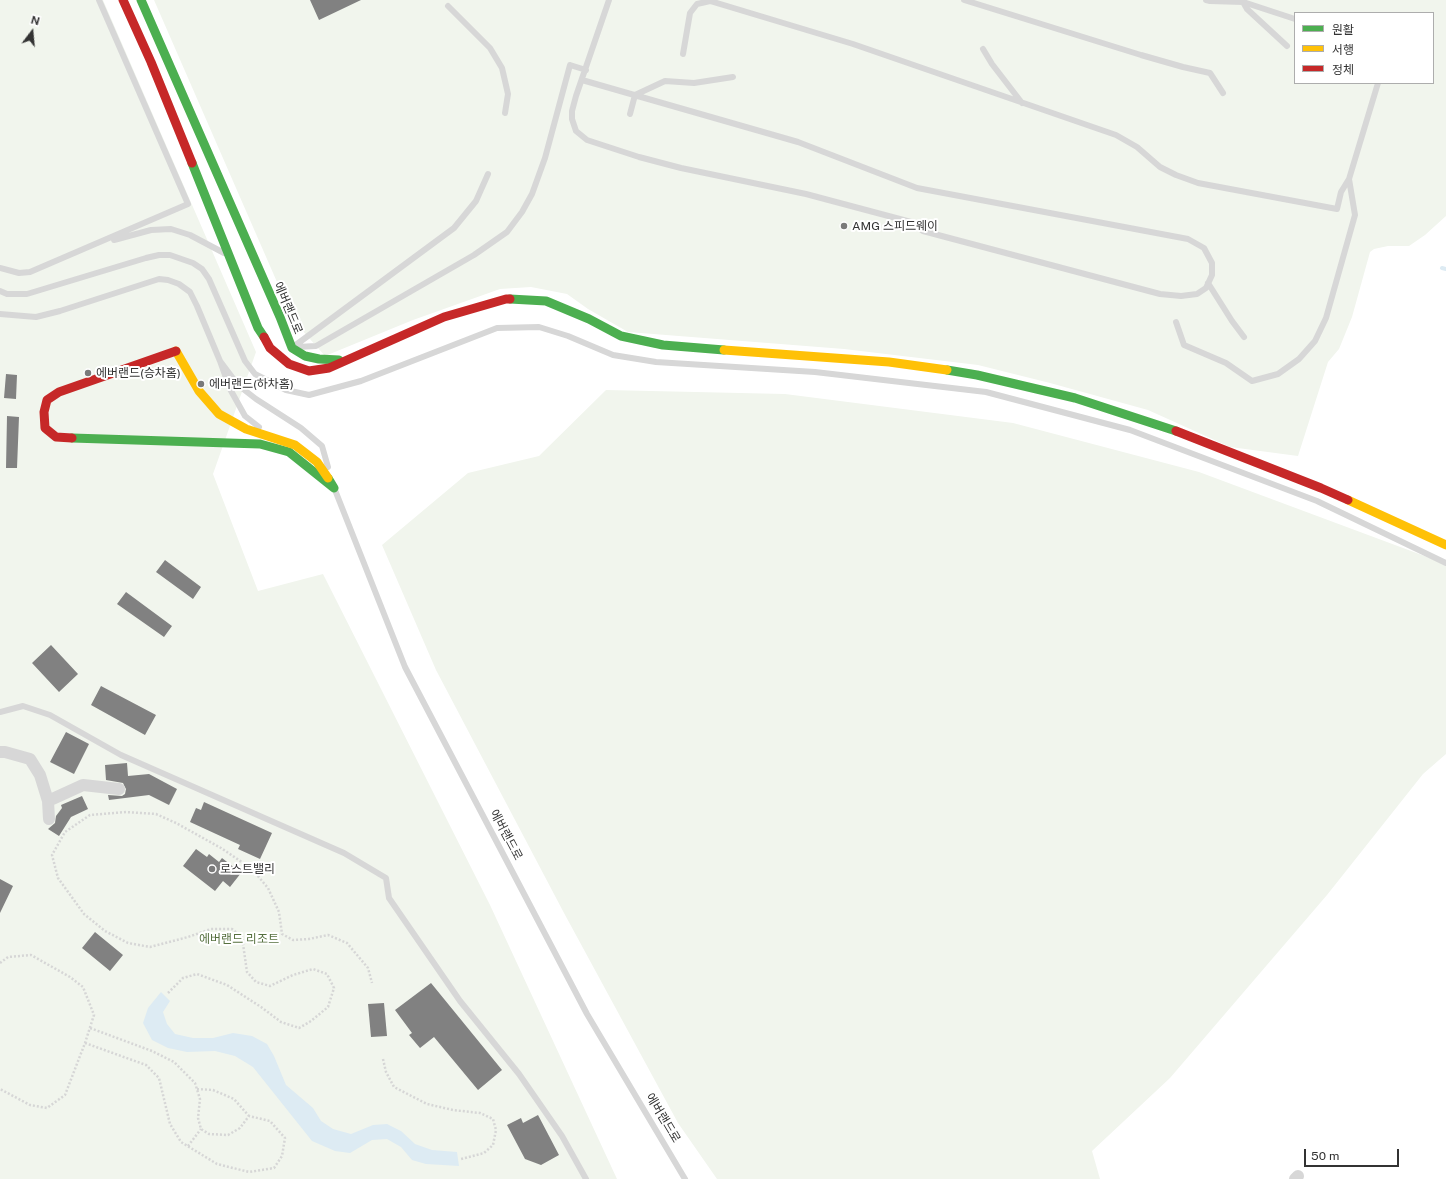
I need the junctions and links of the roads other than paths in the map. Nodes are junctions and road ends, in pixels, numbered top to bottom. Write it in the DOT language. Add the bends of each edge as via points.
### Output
graph roads {
  1 [pos="99,0"];
  2 [pos="123,0"];
  3 [pos="141,0"];
  4 [pos="609,0"];
  5 [pos="964,0"];
  6 [pos="1206,0"];
  7 [pos="1242,2"];
  8 [pos="448,6"];
  9 [pos="1294,18"];
  10 [pos="1287,46"];
  11 [pos="983,49"];
  12 [pos="684,54"];
  13 [pos="586,70"];
  14 [pos="732,77"];
  15 [pos="582,80"];
  16 [pos="1378,84"];
  17 [pos="1223,93"];
  18 [pos="635,95"];
  19 [pos="1022,103"];
  20 [pos="505,113"];
  21 [pos="630,114"];
  22 [pos="488,174"];
  23 [pos="1349,179"];
  24 [pos="94,244"];
  25 [pos="229,256"];
  26 [pos="0,268"];
  27 [pos="1208,283"];
  28 [pos="0,291"];
  29 [pos="0,314"];
  30 [pos="1176,322"];
  31 [pos="1244,337"];
  32 [pos="292,348"];
  33 [pos="220,360"];
  34 [pos="345,360"];
  35 [pos="272,438"];
  36 [pos="289,452"];
  37 [pos="334,488"];
  38 [pos="1446,545"];
  39 [pos="1446,562"];
  40 [pos="0,712"];
  41 [pos="0,752"];
  42 [pos="119,789"];
  43 [pos="48,801"];
  44 [pos="49,819"];
  45 [pos="586,1179"];
  46 [pos="685,1179"];
  1 -- 24 [label="lane" via="188,204"];
  2 -- 25 [label="street" via="151,62"];
  3 -- 32 [label="street, 에버랜드로"];
  4 -- 13 [label="lane"];
  5 -- 17 [label="lane" via="1141,55 1210,73"];
  6 -- 7 [label="lane"];
  7 -- 9 [label="lane"];
  7 -- 10 [label="lane"];
  8 -- 20 [label="lane" via="490,48 502,68 508,94"];
  11 -- 19 [label="lane"];
  12 -- 19 [label="lane" via="690,13 697,4 710,1 853,44"];
  13 -- 15 [label="lane"];
  13 -- 32 [label="lane" via="570,65 545,158 532,194 507,232 474,255 316,346"];
  14 -- 18 [label="lane" via="694,83 665,81"];
  15 -- 18 [label="lane"];
  15 -- 27 [label="lane" via="572,111 576,131 587,140 639,157 706,174 806,194 911,222 923,231 1160,294 1197,294 1206,288"];
  16 -- 23 [label="lane"];
  18 -- 21 [label="lane"];
  18 -- 27 [label="lane" via="798,142 917,188 1188,239 1204,248 1212,263 1212,275"];
  19 -- 23 [label="lane" via="1116,135 1137,147 1160,166 1198,183 1337,210 1341,192"];
  22 -- 32 [label="lane" via="476,201 454,228"];
  23 -- 30 [label="lane" via="1355,215 1326,318 1315,341 1299,359 1278,374 1252,381 1226,363 1184,344"];
  24 -- 25 [label="lane" via="151,230 170,229 190,235"];
  24 -- 26 [label="lane" via="30,272 19,273"];
  25 -- 34 [label="street" via="258,328 270,348 289,364 310,371 329,368"];
  27 -- 31 [label="lane"];
  28 -- 39 [label="lane" via="7,294 27,294 146,258 170,255 202,269 209,279 245,361 255,374 286,390 309,395 361,381 497,328 539,327 613,355 656,362 815,372 986,392 1130,430 1317,501"];
  29 -- 33 [label="lane" via="36,317 159,279 168,280 190,292"];
  32 -- 34 [label="street, 에버랜드로" via="305,356"];
  33 -- 35 [label="lane" via="230,390 246,416"];
  33 -- 37 [label="lane, 에버랜드로" via="238,385 301,428 322,446"];
  34 -- 38 [label="street" via="444,318 499,301 546,301 621,336 663,345 888,362 977,375 1075,398 1164,426 1321,488"];
  35 -- 36 [label="lane"];
  35 -- 36 [label="street" via="246,429 219,414 199,391 176,351 59,392 47,400 44,412 45,428 56,437 260,444"];
  35 -- 37 [label="street" via="295,445 317,462"];
  36 -- 37 [label="street"];
  37 -- 46 [label="lane, 에버랜드로" via="405,667 587,1014"];
  40 -- 45 [label="lane" via="23,706 50,715 121,755 344,853 386,878 389,898 460,1001 519,1074 562,1136"];
  41 -- 43 [label="street" via="30,759 40,775"];
  42 -- 43 [label="street" via="83,785"];
  43 -- 44 [label="street"];
}
